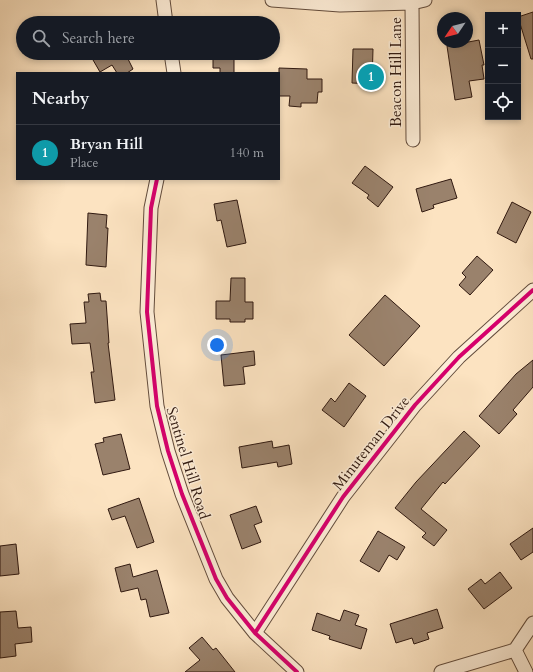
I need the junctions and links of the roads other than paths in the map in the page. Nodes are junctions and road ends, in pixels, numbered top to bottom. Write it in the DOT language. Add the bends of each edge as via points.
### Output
graph roads {
  1 [pos="163,0"];
  2 [pos="272,0"];
  3 [pos="425,0"];
  4 [pos="412,3"];
  5 [pos="165,16"];
  6 [pos="172,60"];
  7 [pos="174,72"];
  8 [pos="413,140"];
  9 [pos="157,180"];
  10 [pos="533,290"];
  11 [pos="533,623"];
  12 [pos="255,633"];
  13 [pos="515,650"];
  14 [pos="297,672"];
  15 [pos="441,672"];
  16 [pos="526,672"];
  1 -- 5 [label="street"];
  2 -- 4 [label="street" via="340,5"];
  3 -- 4 [label="street"];
  4 -- 8 [label="street, Beacon Hill Lane"];
  6 -- 7 [label="street"];
  9 -- 12 [label="street, Sentinel Hill Road" via="151,208 147,312 157,406 180,487 207,560 227,598"];
  10 -- 12 [label="street, Minuteman Drive" via="459,357 415,405 343,497"];
  11 -- 13 [label="street"];
  12 -- 14 [label="street, Sentinel Hill Road"];
  13 -- 15 [label="street"];
  13 -- 16 [label="street"];
}
